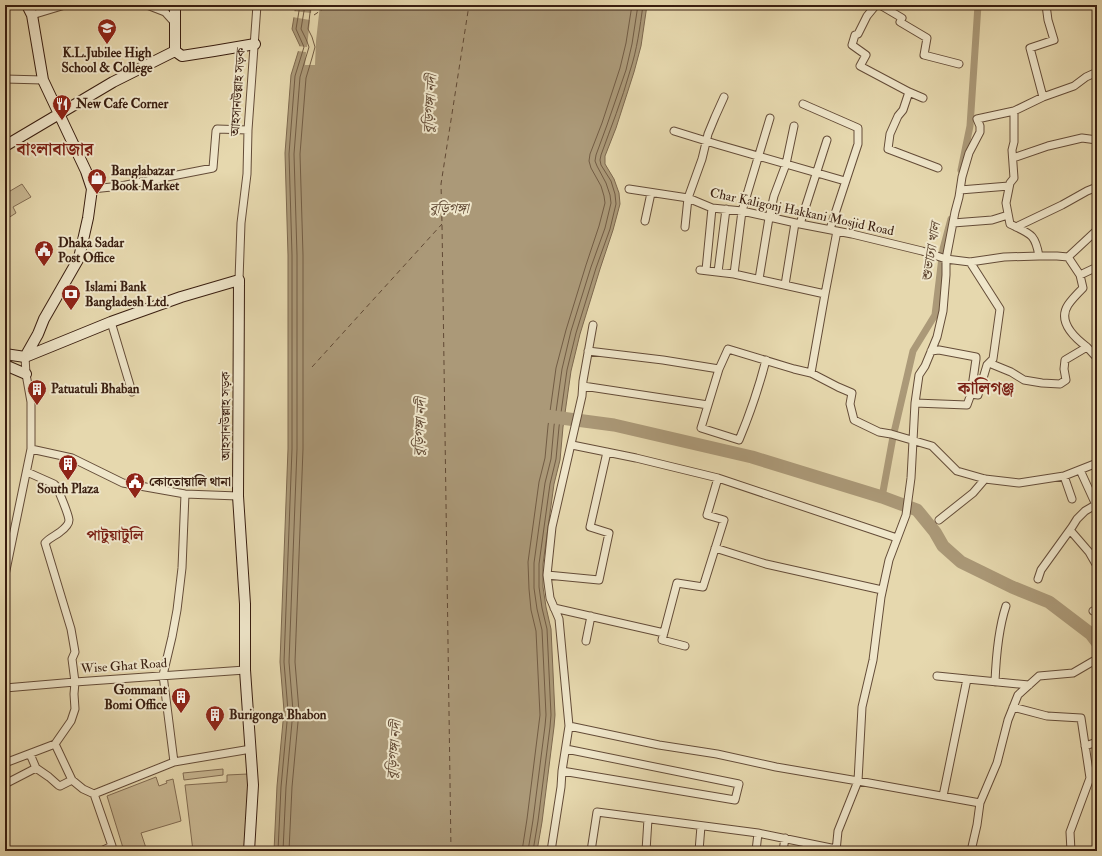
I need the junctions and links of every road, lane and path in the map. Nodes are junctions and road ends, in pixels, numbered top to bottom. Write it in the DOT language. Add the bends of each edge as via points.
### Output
graph roads {
  1 [pos="27,5"];
  2 [pos="65,5"];
  3 [pos="147,5"];
  4 [pos="174,5"];
  5 [pos="257,5"];
  6 [pos="876,5"];
  7 [pos="880,5"];
  8 [pos="1046,5"];
  9 [pos="32,15"];
  10 [pos="174,22"];
  11 [pos="255,44"];
  12 [pos="175,51"];
  13 [pos="959,64"];
  14 [pos="1097,72"];
  15 [pos="5,79"];
  16 [pos="43,80"];
  17 [pos="909,92"];
  18 [pos="724,97"];
  19 [pos="1044,97"];
  20 [pos="923,98"];
  21 [pos="803,104"];
  22 [pos="1014,111"];
  23 [pos="59,114"];
  24 [pos="770,118"];
  25 [pos="794,126"];
  26 [pos="248,130"];
  27 [pos="674,131"];
  28 [pos="827,140"];
  29 [pos="1097,140"];
  30 [pos="707,141"];
  31 [pos="5,146"];
  32 [pos="759,156"];
  33 [pos="1013,158"];
  34 [pos="786,164"];
  35 [pos="938,168"];
  36 [pos="817,173"];
  37 [pos="845,181"];
  38 [pos="1009,186"];
  39 [pos="1097,187"];
  40 [pos="92,189"];
  41 [pos="629,189"];
  42 [pos="960,190"];
  43 [pos="651,193"];
  44 [pos="688,198"];
  45 [pos="712,208"];
  46 [pos="726,209"];
  47 [pos="742,211"];
  48 [pos="1008,216"];
  49 [pos="769,218"];
  50 [pos="644,221"];
  51 [pos="953,223"];
  52 [pos="798,224"];
  53 [pos="1013,226"];
  54 [pos="685,227"];
  55 [pos="830,229"];
  56 [pos="1097,230"];
  57 [pos="837,231"];
  58 [pos="1039,256"];
  59 [pos="1068,257"];
  60 [pos="946,259"];
  61 [pos="970,262"];
  62 [pos="1097,267"];
  63 [pos="718,272"];
  64 [pos="734,274"];
  65 [pos="1080,275"];
  66 [pos="759,279"];
  67 [pos="239,280"];
  68 [pos="785,285"];
  69 [pos="825,294"];
  70 [pos="110,322"];
  71 [pos="593,326"];
  72 [pos="1087,347"];
  73 [pos="588,351"];
  74 [pos="931,351"];
  75 [pos="5,354"];
  76 [pos="25,357"];
  77 [pos="1097,358"];
  78 [pos="766,360"];
  79 [pos="989,363"];
  80 [pos="5,365"];
  81 [pos="719,369"];
  82 [pos="811,373"];
  83 [pos="26,374"];
  84 [pos="583,386"];
  85 [pos="132,392"];
  86 [pos="971,394"];
  87 [pos="915,404"];
  88 [pos="708,405"];
  89 [pos="913,440"];
  90 [pos="572,444"];
  91 [pos="31,449"];
  92 [pos="607,452"];
  93 [pos="1097,463"];
  94 [pos="1080,470"];
  95 [pos="27,472"];
  96 [pos="1064,476"];
  97 [pos="718,478"];
  98 [pos="985,479"];
  99 [pos="185,494"];
  100 [pos="238,496"];
  101 [pos="1072,499"];
  102 [pos="1096,505"];
  103 [pos="939,520"];
  104 [pos="1070,530"];
  105 [pos="897,538"];
  106 [pos="715,548"];
  107 [pos="1097,566"];
  108 [pos="5,574"];
  109 [pos="548,575"];
  110 [pos="1038,580"];
  111 [pos="882,590"];
  112 [pos="1006,606"];
  113 [pos="554,608"];
  114 [pos="591,616"];
  115 [pos="664,633"];
  116 [pos="586,641"];
  117 [pos="685,646"];
  118 [pos="1097,659"];
  119 [pos="245,670"];
  120 [pos="163,675"];
  121 [pos="937,676"];
  122 [pos="967,679"];
  123 [pos="75,682"];
  124 [pos="996,682"];
  125 [pos="1029,685"];
  126 [pos="5,688"];
  127 [pos="1013,707"];
  128 [pos="569,726"];
  129 [pos="1097,742"];
  130 [pos="55,744"];
  131 [pos="1085,746"];
  132 [pos="251,749"];
  133 [pos="566,749"];
  134 [pos="30,754"];
  135 [pos="174,762"];
  136 [pos="5,763"];
  137 [pos="36,768"];
  138 [pos="562,771"];
  139 [pos="72,780"];
  140 [pos="858,781"];
  141 [pos="5,784"];
  142 [pos="94,794"];
  143 [pos="943,796"];
  144 [pos="980,803"];
  145 [pos="648,819"];
  146 [pos="701,826"];
  147 [pos="758,833"];
  148 [pos="785,838"];
  149 [pos="836,850"];
  150 [pos="101,851"];
  151 [pos="250,851"];
  152 [pos="551,851"];
  153 [pos="591,851"];
  154 [pos="646,851"];
  155 [pos="699,851"];
  156 [pos="756,851"];
  157 [pos="783,851"];
  158 [pos="971,851"];
  159 [pos="1071,851"];
  1 -- 9 [label="street"];
  2 -- 9 [label="street"];
  3 -- 10 [label="street" via="165,12"];
  4 -- 10 [label="street"];
  5 -- 11 [label="street, আহসানউল্লাহ সড়ক"];
  6 -- 17 [label="street" via="855,36 852,45 866,55 860,66"];
  7 -- 13 [label="street" via="902,18 900,22 928,38 924,55"];
  8 -- 19 [label="street" via="1054,40 1030,48"];
  9 -- 16 [label="street"];
  10 -- 12 [label="street"];
  11 -- 12 [label="street" via="182,56"];
  11 -- 26 [label="street, আহসানউল্লাহ সড়ক"];
  12 -- 23 [label="street" via="113,82"];
  14 -- 19 [label="street" via="1074,86"];
  15 -- 16 [label="street"];
  16 -- 23 [label="street"];
  17 -- 20 [label="street"];
  17 -- 35 [label="street" via="890,134 888,149"];
  18 -- 30 [label="street" via="714,117"];
  19 -- 22 [label="street"];
  21 -- 37 [label="street" via="858,128 858,144"];
  22 -- 33 [label="street"];
  22 -- 42 [label="street" via="977,119 980,132 969,153"];
  23 -- 31 [label="street"];
  23 -- 40 [label="street"];
  24 -- 32 [label="street"];
  25 -- 34 [label="street"];
  26 -- 40 [label="street" via="217,129 213,168 121,186"];
  26 -- 67 [label="street, আহসানউল্লাহ সড়ক" via="247,174 240,223"];
  27 -- 30 [label="street"];
  28 -- 36 [label="street"];
  29 -- 33 [label="street" via="1082,138"];
  30 -- 32 [label="street"];
  30 -- 44 [label="street"];
  32 -- 34 [label="street"];
  32 -- 47 [label="street"];
  33 -- 38 [label="street" via="1014,178"];
  34 -- 36 [label="street"];
  34 -- 49 [label="street"];
  36 -- 37 [label="street"];
  36 -- 52 [label="street"];
  37 -- 55 [label="street"];
  38 -- 42 [label="street"];
  38 -- 48 [label="street" via="1006,203"];
  39 -- 53 [label="street"];
  40 -- 76 [label="street" via="79,258"];
  41 -- 43 [label="street, Char Kaligonj Hakkani Mosjid Road"];
  42 -- 51 [label="street"];
  43 -- 44 [label="street, Char Kaligonj Hakkani Mosjid Road"];
  43 -- 50 [label="street"];
  44 -- 45 [label="street, Char Kaligonj Hakkani Mosjid Road"];
  44 -- 54 [label="street"];
  45 -- 46 [label="street, Char Kaligonj Hakkani Mosjid Road"];
  45 -- 63 [label="street" via="703,270"];
  46 -- 47 [label="street, Char Kaligonj Hakkani Mosjid Road"];
  46 -- 63 [label="street"];
  47 -- 49 [label="street, Char Kaligonj Hakkani Mosjid Road"];
  47 -- 64 [label="street"];
  48 -- 51 [label="street"];
  48 -- 53 [label="street"];
  49 -- 52 [label="street, Char Kaligonj Hakkani Mosjid Road"];
  49 -- 66 [label="street"];
  51 -- 60 [label="street"];
  52 -- 55 [label="street, Char Kaligonj Hakkani Mosjid Road"];
  52 -- 68 [label="street"];
  53 -- 58 [label="street" via="1031,234 1037,244"];
  55 -- 57 [label="street, Char Kaligonj Hakkani Mosjid Road"];
  56 -- 59 [label="street"];
  57 -- 60 [label="street, Char Kaligonj Hakkani Mosjid Road"];
  57 -- 69 [label="street"];
  58 -- 59 [label="street, Char Kaligonj Hakkani Mosjid Road"];
  58 -- 61 [label="street, Char Kaligonj Hakkani Mosjid Road"];
  59 -- 65 [label="street"];
  60 -- 61 [label="street, Char Kaligonj Hakkani Mosjid Road"];
  60 -- 74 [label="street" via="943,311"];
  61 -- 79 [label="street" via="1000,309 993,359"];
  62 -- 65 [label="street"];
  63 -- 64 [label="street"];
  64 -- 66 [label="street"];
  65 -- 72 [label="street" via="1083,288 1068,305 1065,313 1069,330"];
  66 -- 68 [label="street"];
  67 -- 70 [label="street"];
  67 -- 100 [label="street, আহসানউল্লাহ সড়ক"];
  68 -- 69 [label="street"];
  69 -- 82 [label="street"];
  70 -- 76 [label="street"];
  70 -- 85 [label="street"];
  71 -- 73 [label="street"];
  72 -- 77 [label="street"];
  72 -- 79 [label="street" via="1065,360 1066,380 1060,384 1024,380"];
  73 -- 81 [label="street"];
  73 -- 84 [label="street"];
  74 -- 86 [label="street" via="939,350 976,357"];
  74 -- 87 [label="street" via="919,375"];
  75 -- 76 [label="street"];
  76 -- 83 [label="street"];
  78 -- 81 [label="street" via="728,349"];
  78 -- 82 [label="street"];
  78 -- 88 [label="street" via="739,440 701,428"];
  79 -- 86 [label="street" via="978,395"];
  80 -- 83 [label="street"];
  81 -- 88 [label="street"];
  82 -- 89 [label="street" via="852,393 850,404 854,420 879,432"];
  83 -- 91 [label="street" via="32,402"];
  84 -- 88 [label="street"];
  84 -- 90 [label="street"];
  86 -- 87 [label="street" via="967,405"];
  87 -- 89 [label="street"];
  89 -- 98 [label="street" via="932,446 956,471"];
  89 -- 105 [label="street" via="906,515"];
  90 -- 92 [label="street"];
  90 -- 109 [label="street" via="552,527"];
  91 -- 95 [label="street"];
  91 -- 99 [label="street" via="72,458 123,483"];
  92 -- 97 [label="street"];
  92 -- 109 [label="street" via="590,527 609,533 599,580"];
  93 -- 94 [label="street"];
  94 -- 96 [label="street"];
  94 -- 102 [label="street"];
  95 -- 108 [label="street"];
  95 -- 123 [label="street" via="54,484 68,515 66,527 45,543 71,629 75,652 72,659"];
  96 -- 98 [label="street" via="1019,483"];
  96 -- 101 [label="street"];
  97 -- 105 [label="street"];
  97 -- 106 [label="street" via="707,515 724,520"];
  98 -- 103 [label="street" via="973,493"];
  99 -- 100 [label="street"];
  99 -- 120 [label="street" via="182,575"];
  100 -- 119 [label="street, আহসানউল্লাহ সড়ক" via="245,604"];
  102 -- 104 [label="street" via="1076,519"];
  104 -- 107 [label="street"];
  104 -- 110 [label="street" via="1041,570"];
  105 -- 111 [label="street"];
  106 -- 111 [label="street" via="766,564"];
  106 -- 115 [label="street" via="703,587 677,582"];
  109 -- 113 [label="street" via="550,598"];
  111 -- 140 [label="street" via="873,660 862,707"];
  112 -- 124 [label="street" via="996,660"];
  113 -- 114 [label="street"];
  113 -- 128 [label="street" via="559,619"];
  114 -- 115 [label="street"];
  114 -- 116 [label="street"];
  115 -- 117 [label="street" via="662,640"];
  118 -- 125 [label="street" via="1073,673 1039,676"];
  119 -- 120 [label="street, Wise Ghat Road"];
  119 -- 132 [label="street, আহসানউল্লাহ সড়ক"];
  120 -- 123 [label="street, Wise Ghat Road"];
  120 -- 135 [label="street"];
  121 -- 122 [label="street"];
  122 -- 124 [label="street"];
  122 -- 143 [label="street"];
  123 -- 126 [label="street, Wise Ghat Road"];
  123 -- 130 [label="street" via="75,708 71,721"];
  124 -- 125 [label="street"];
  125 -- 127 [label="street" via="1018,695"];
  127 -- 131 [label="street" via="1047,716 1081,718"];
  127 -- 144 [label="street" via="997,763"];
  128 -- 133 [label="street"];
  128 -- 140 [label="street" via="776,768"];
  129 -- 131 [label="street"];
  130 -- 134 [label="street"];
  130 -- 139 [label="street"];
  131 -- 159 [label="street" via="1090,778 1070,832"];
  132 -- 135 [label="street"];
  132 -- 151 [label="street, আহসানউল্লাহ সড়ক" via="253,785"];
  133 -- 138 [label="street"];
  133 -- 138 [label="street" via="739,784 735,800"];
  134 -- 136 [label="street"];
  134 -- 137 [label="street"];
  135 -- 142 [label="street"];
  137 -- 139 [label="street" via="59,786"];
  137 -- 141 [label="street"];
  138 -- 152 [label="street"];
  139 -- 142 [label="street"];
  140 -- 143 [label="street"];
  140 -- 149 [label="street" via="838,831"];
  142 -- 150 [label="street" via="112,846"];
  143 -- 144 [label="street"];
  144 -- 158 [label="street"];
  145 -- 146 [label="street"];
  145 -- 153 [label="street" via="597,812"];
  145 -- 154 [label="street"];
  146 -- 147 [label="street"];
  146 -- 155 [label="street"];
  147 -- 148 [label="street"];
  147 -- 156 [label="street"];
  148 -- 149 [label="street"];
  148 -- 157 [label="street"];
}
